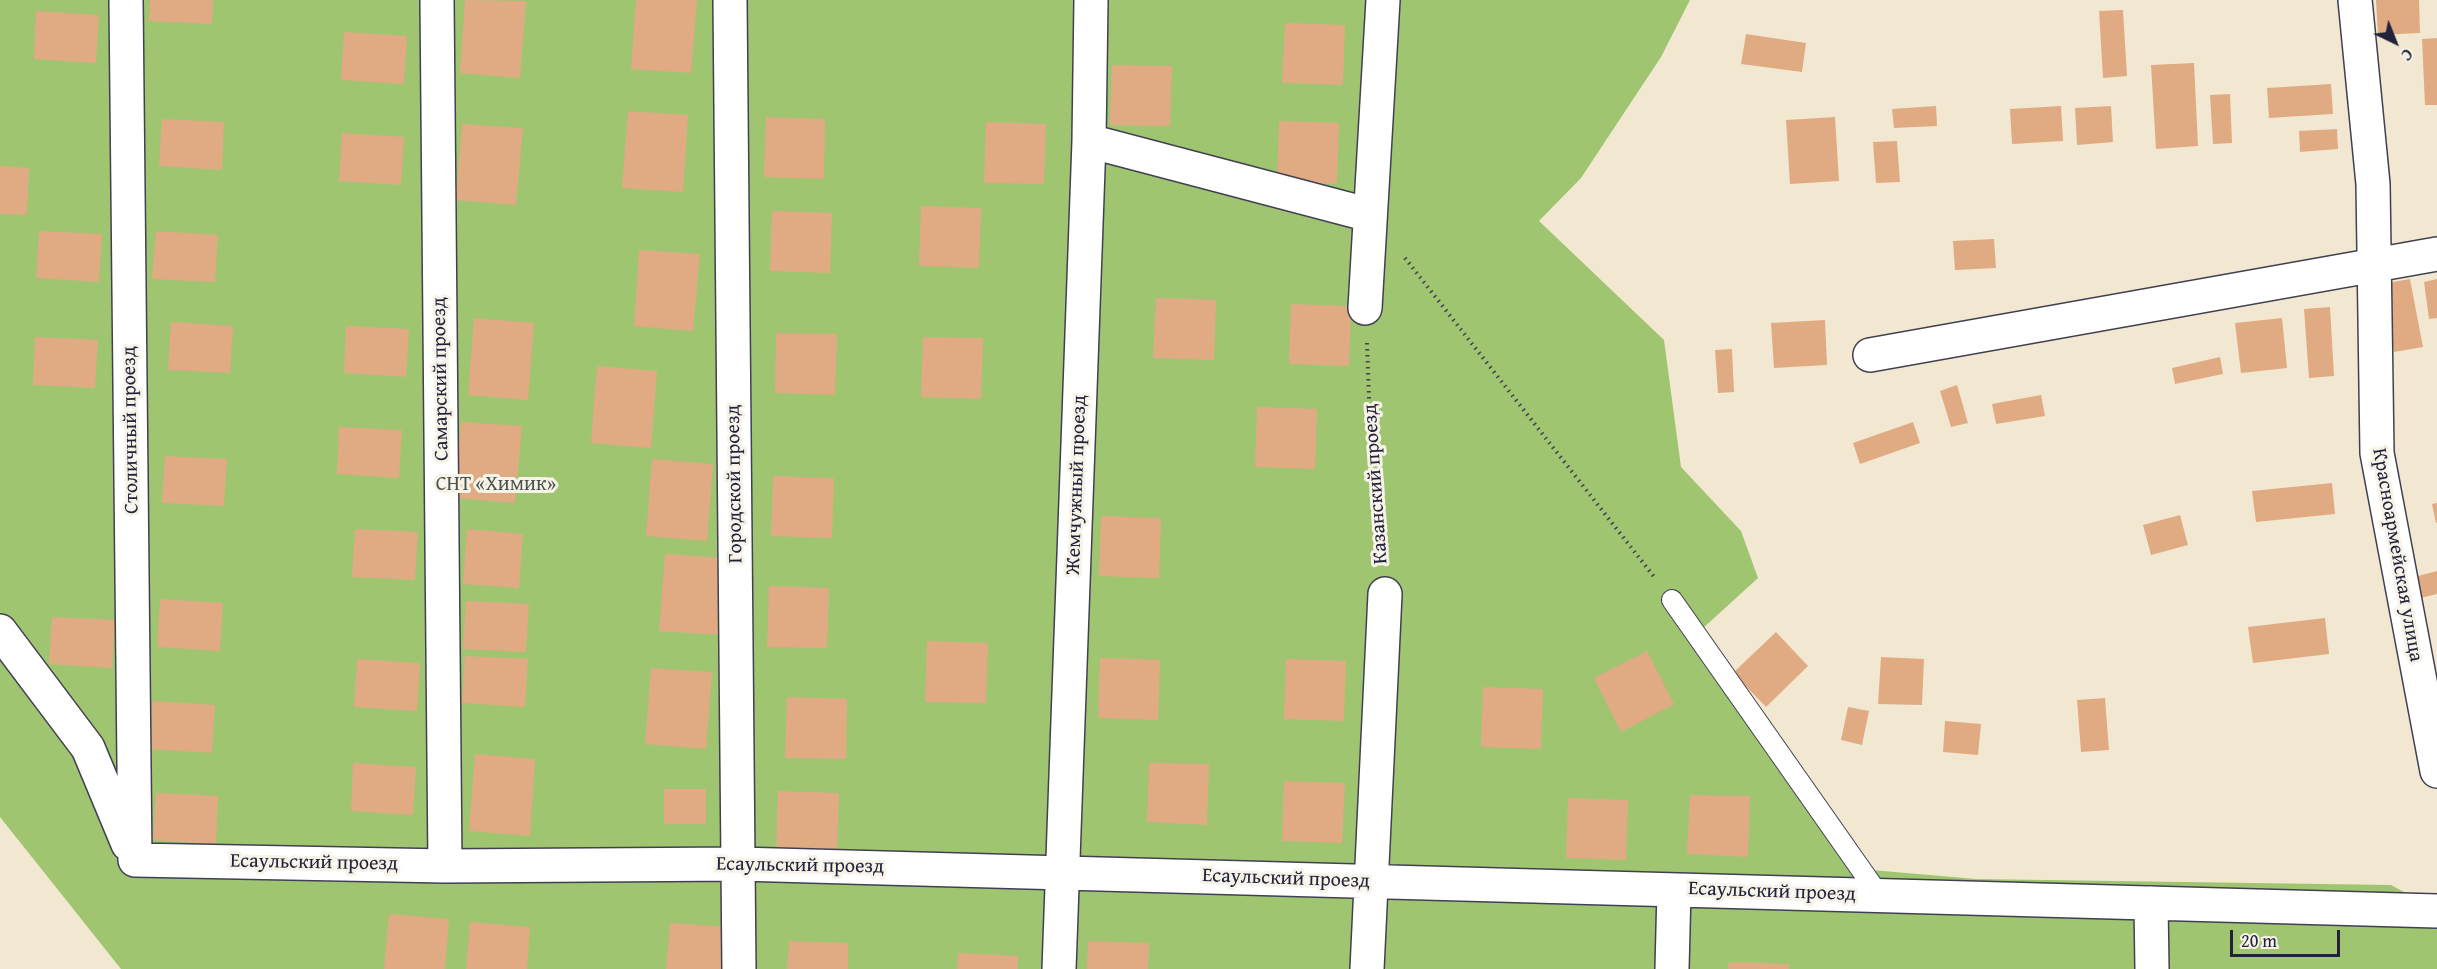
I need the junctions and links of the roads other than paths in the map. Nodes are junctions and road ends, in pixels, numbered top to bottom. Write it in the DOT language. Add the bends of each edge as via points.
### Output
graph roads {
  1 [pos="126,0"];
  2 [pos="437,0"];
  3 [pos="730,0"];
  4 [pos="1091,0"];
  5 [pos="1383,0"];
  6 [pos="2355,0"];
  7 [pos="1089,141"];
  8 [pos="1370,214"];
  9 [pos="2437,254"];
  10 [pos="2373,265"];
  11 [pos="1365,308"];
  12 [pos="1870,356"];
  13 [pos="1385,594"];
  14 [pos="1672,600"];
  15 [pos="0,631"];
  16 [pos="2437,771"];
  17 [pos="135,860"];
  18 [pos="739,864"];
  19 [pos="445,866"];
  20 [pos="1063,872"];
  21 [pos="1370,881"];
  22 [pos="1674,890"];
  23 [pos="1879,896"];
  24 [pos="2151,903"];
  25 [pos="2437,911"];
  26 [pos="739,969"];
  27 [pos="1059,969"];
  28 [pos="1367,969"];
  29 [pos="1672,969"];
  30 [pos="2152,969"];
  1 -- 17 [label="street, Столичный проезд"];
  2 -- 19 [label="street, Самарский проезд"];
  3 -- 18 [label="street, Городской проезд"];
  4 -- 7 [label="street, Жемчужный проезд"];
  5 -- 8 [label="street"];
  6 -- 10 [label="street, Красноармейская улица" via="2373,184"];
  7 -- 8 [label="street"];
  7 -- 20 [label="street, Жемчужный проезд"];
  8 -- 11 [label="street"];
  9 -- 10 [label="street"];
  10 -- 12 [label="street"];
  10 -- 16 [label="street, Красноармейская улица" via="2377,453"];
  13 -- 21 [label="street"];
  14 -- 23 [label="lane"];
  15 -- 17 [label="street" via="88,748"];
  17 -- 19 [label="street, Есаульский проезд"];
  18 -- 19 [label="street, Есаульский проезд"];
  18 -- 20 [label="street, Есаульский проезд"];
  18 -- 26 [label="street, Городской проезд"];
  20 -- 21 [label="street, Есаульский проезд"];
  20 -- 27 [label="street, Жемчужный проезд"];
  21 -- 22 [label="street, Есаульский проезд"];
  21 -- 28 [label="street"];
  22 -- 23 [label="street, Есаульский проезд"];
  22 -- 29 [label="street"];
  23 -- 24 [label="street, Есаульский проезд"];
  24 -- 25 [label="street, Есаульский проезд"];
  24 -- 30 [label="street"];
}
